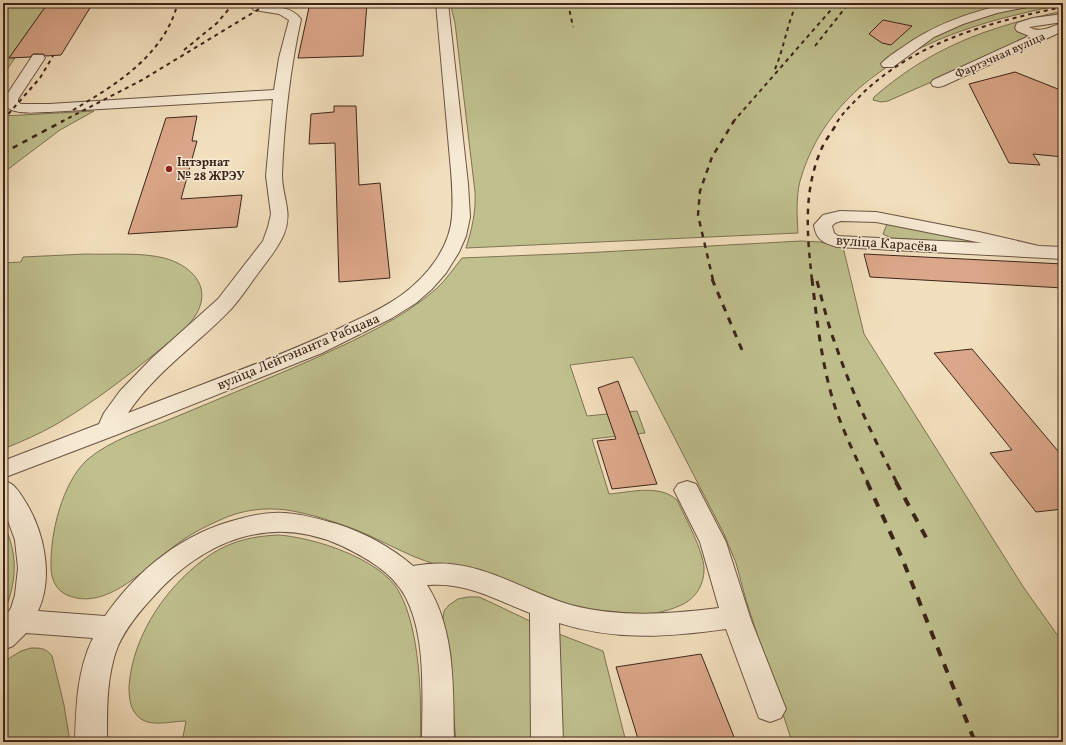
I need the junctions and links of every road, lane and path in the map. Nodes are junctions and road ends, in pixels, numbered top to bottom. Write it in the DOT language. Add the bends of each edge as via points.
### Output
graph roads {
  1 [pos="255,3"];
  2 [pos="442,3"];
  3 [pos="1033,3"];
  4 [pos="1063,18"];
  5 [pos="1063,27"];
  6 [pos="1044,34"];
  7 [pos="38,58"];
  8 [pos="888,64"];
  9 [pos="938,83"];
  10 [pos="280,94"];
  11 [pos="1040,252"];
  12 [pos="1063,253"];
  13 [pos="108,430"];
  14 [pos="3,470"];
  15 [pos="3,489"];
  16 [pos="687,490"];
  17 [pos="408,577"];
  18 [pos="544,607"];
  19 [pos="736,617"];
  20 [pos="113,628"];
  21 [pos="11,630"];
  22 [pos="770,709"];
  23 [pos="91,742"];
  24 [pos="438,742"];
  25 [pos="547,742"];
  1 -- 10 [label="street" via="258,7 283,12 295,19"];
  2 -- 13 [label="street, вуліца Лейтэнанта Рабцава" via="461,217 458,236 439,269 409,299 360,327 314,348"];
  3 -- 8 [label="street" via="1003,8 957,22 926,37"];
  4 -- 6 [label="street" via="1026,24 1020,28 1030,33"];
  5 -- 6 [label="street, Фартэчная вуліца"];
  6 -- 9 [label="street, Фартэчная вуліца"];
  7 -- 10 [label="street" via="11,99 14,107 61,107"];
  10 -- 13 [label="street" via="274,183 280,209 276,232 270,244 225,303 137,386 116,411"];
  11 -- 11 [label="street, вуліца Карасёва" via="889,219 840,216 829,219 823,226 826,238 837,242"];
  11 -- 12 [label="street, вуліца Карасёва"];
  13 -- 14 [label="street, вуліца Лейтэнанта Рабцава"];
  15 -- 21 [label="street" via="20,515 28,541 31,564 30,591 26,607"];
  16 -- 19 [label="street" via="713,542"];
  17 -- 18 [label="street" via="450,574 472,578"];
  17 -- 20 [label="street" via="382,556 357,541 329,530 305,524 264,522 214,536 188,550 143,588"];
  17 -- 24 [label="street" via="423,605 433,643"];
  18 -- 19 [label="street" via="588,620 620,625 654,625"];
  18 -- 25 [label="street"];
  19 -- 22 [label="street"];
  20 -- 21 [label="street"];
  20 -- 23 [label="street" via="101,652 94,679 90,708"];
}
